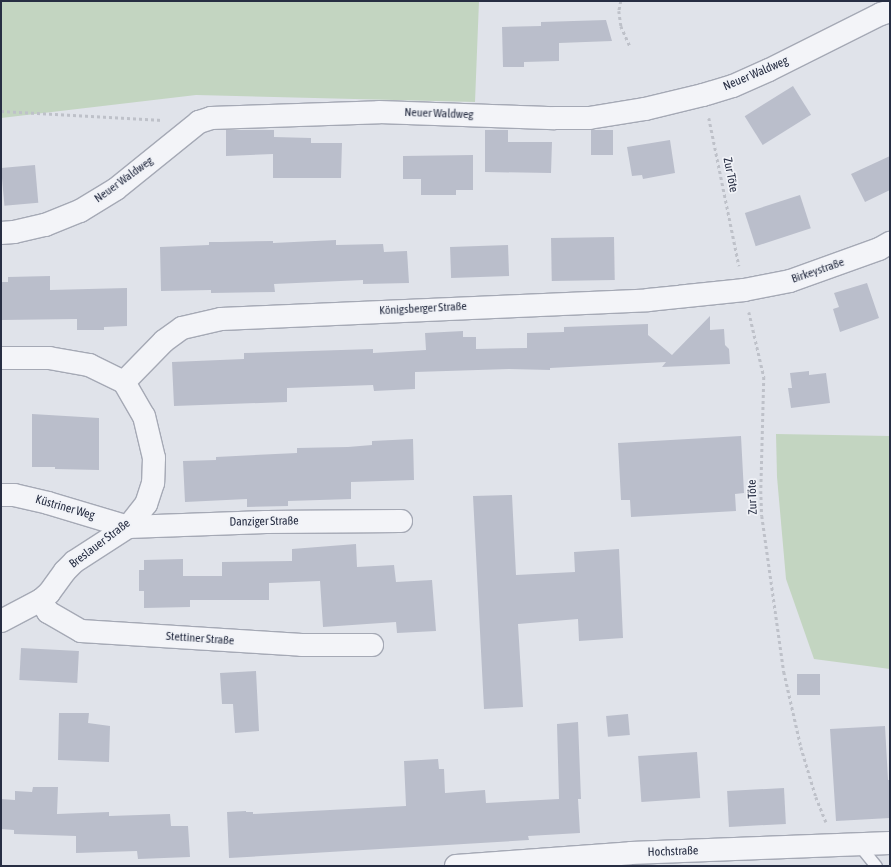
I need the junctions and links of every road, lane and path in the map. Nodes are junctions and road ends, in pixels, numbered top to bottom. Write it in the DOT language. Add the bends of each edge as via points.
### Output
graph roads {
  1 [pos="621,1"];
  2 [pos="890,11"];
  3 [pos="630,46"];
  4 [pos="1,111"];
  5 [pos="199,122"];
  6 [pos="712,129"];
  7 [pos="1,233"];
  8 [pos="890,243"];
  9 [pos="744,290"];
  10 [pos="1,358"];
  11 [pos="124,382"];
  12 [pos="1,495"];
  13 [pos="401,521"];
  14 [pos="128,527"];
  15 [pos="41,600"];
  16 [pos="1,621"];
  17 [pos="372,645"];
  18 [pos="890,843"];
  19 [pos="859,845"];
  20 [pos="456,866"];
  21 [pos="876,866"];
  1 -- 3 [label="path" via="618,11 621,26"];
  2 -- 5 [label="street, Neuer Waldweg" via="733,86 704,96 589,118 379,112 223,117"];
  4 -- 5 [label="path"];
  5 -- 7 [label="street, Neuer Waldweg" via="116,189 80,211 46,225"];
  6 -- 9 [label="path, Zur Töte"];
  8 -- 9 [label="street, Birkeystraße" via="790,281"];
  9 -- 11 [label="street, Königsberger Straße" via="648,300 221,319 182,328 164,340"];
  9 -- 19 [label="path, Zur Töte" via="764,377 762,516 784,672 801,747 826,821"];
  10 -- 11 [label="street" via="49,358 90,365"];
  11 -- 14 [label="street, Breslauer Straße" via="144,416 154,458 153,483 146,504"];
  12 -- 14 [label="street, Küstriner Weg" via="14,494 48,502"];
  13 -- 14 [label="street, Danziger Straße"];
  14 -- 15 [label="street, Breslauer Straße" via="74,562"];
  15 -- 16 [label="street, Breslauer Straße"];
  15 -- 17 [label="street, Stettiner Straße" via="48,612 81,631 302,645"];
  18 -- 19 [label="street, Hochstraße"];
  19 -- 20 [label="street, Hochstraße" via="631,853"];
  19 -- 21 [label="lane"];
}
